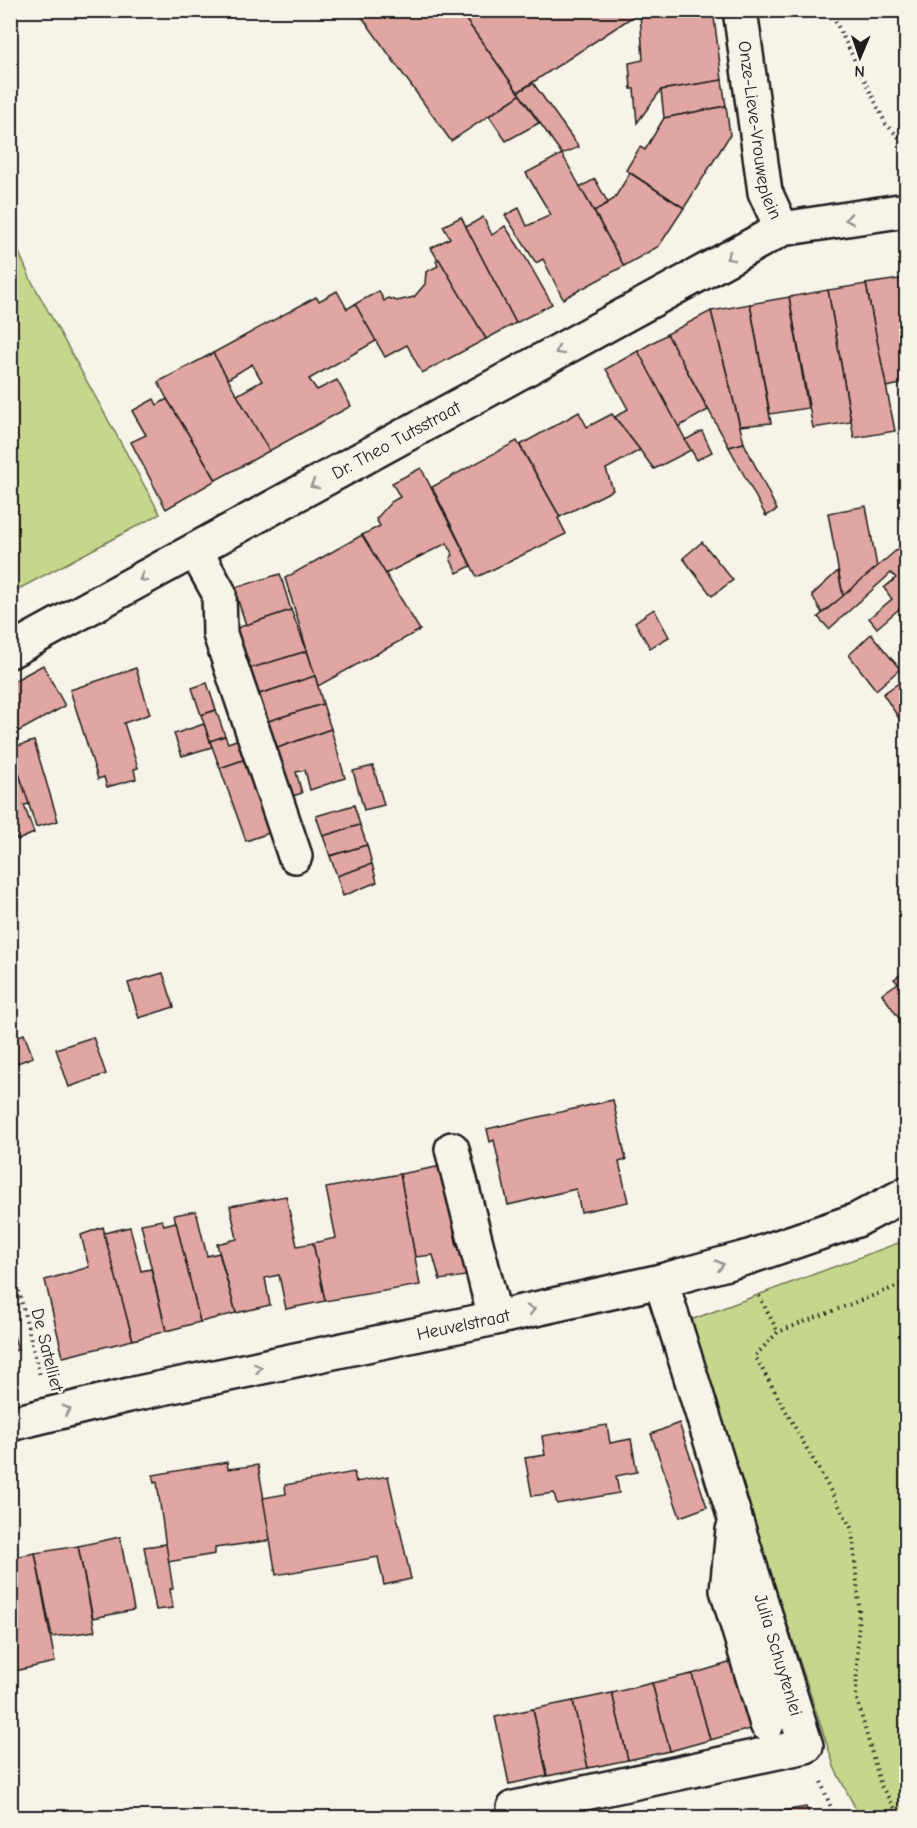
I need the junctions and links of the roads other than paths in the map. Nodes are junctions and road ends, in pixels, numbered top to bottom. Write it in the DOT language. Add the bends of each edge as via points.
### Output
graph roads {
  1 [pos="740,10"];
  2 [pos="906,210"];
  3 [pos="782,229"];
  4 [pos="195,550"];
  5 [pos="10,651"];
  6 [pos="295,856"];
  7 [pos="452,1149"];
  8 [pos="906,1194"];
  9 [pos="661,1281"];
  10 [pos="495,1318"];
  11 [pos="10,1424"];
  12 [pos="734,1516"];
  13 [pos="767,1724"];
  14 [pos="514,1808"];
  1 -- 3 [label="street, Onze-Lieve-Vrouweplein" via="765,192"];
  2 -- 3 [label="street, Onze-Lieve-Vrouweplein, one-way"];
  3 -- 4 [label="street, Dr. Theo Tutsstraat, one-way"];
  4 -- 5 [label="street, Dr. Theo Tutsstraat, one-way"];
  4 -- 6 [label="street" via="219,593 220,634"];
  7 -- 10 [label="street"];
  9 -- 8 [label="street, Heuvelstraat, one-way" via="749,1257 857,1220"];
  10 -- 9 [label="street, Heuvelstraat, one-way"];
  9 -- 12 [label="street, Julia Schuytenlei"];
  11 -- 10 [label="street, Heuvelstraat, one-way"];
  12 -- 13 [label="street" via="727,1590"];
  12 -- 14 [label="street, Julia Schuytenlei" via="806,1746"];
}
